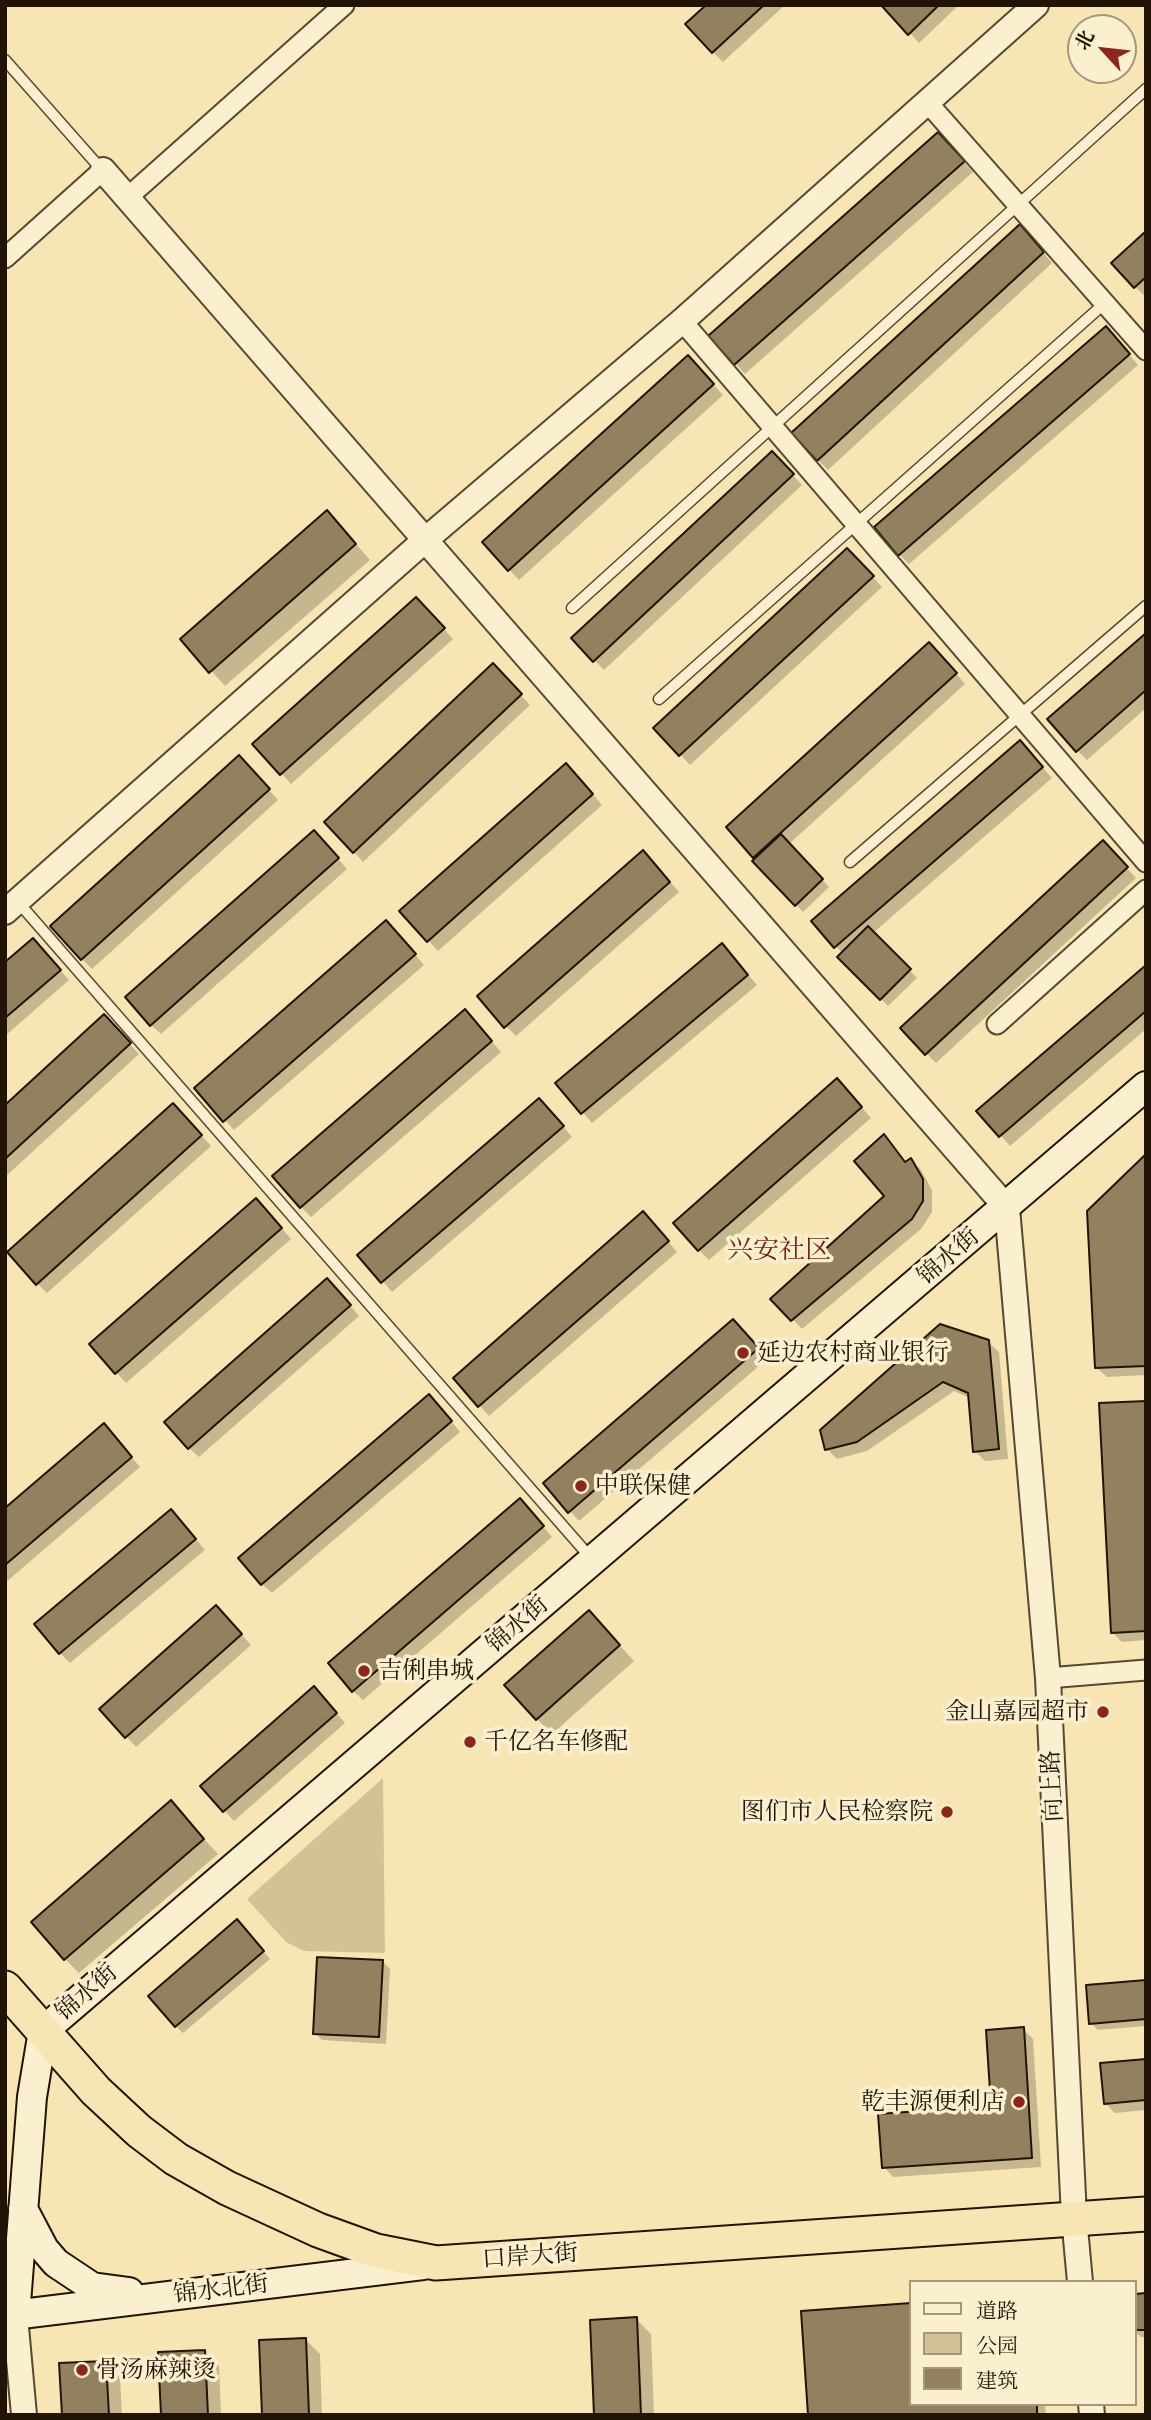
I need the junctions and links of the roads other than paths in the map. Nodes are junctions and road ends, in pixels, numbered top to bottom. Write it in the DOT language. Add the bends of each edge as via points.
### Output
graph roads {
  1 [pos="344,5"];
  2 [pos="1036,5"];
  3 [pos="5,60"];
  4 [pos="1146,89"];
  5 [pos="927,102"];
  6 [pos="103,170"];
  7 [pos="127,198"];
  8 [pos="1018,205"];
  9 [pos="5,258"];
  10 [pos="1105,303"];
  11 [pos="682,321"];
  12 [pos="1146,349"];
  13 [pos="773,427"];
  14 [pos="856,524"];
  15 [pos="424,541"];
  16 [pos="1146,606"];
  17 [pos="572,608"];
  18 [pos="659,699"];
  19 [pos="1020,715"];
  20 [pos="850,862"];
  21 [pos="1146,862"];
  22 [pos="1146,890"];
  23 [pos="11,907"];
  24 [pos="997,1024"];
  25 [pos="1146,1086"];
  26 [pos="1007,1208"];
  27 [pos="593,1561"];
  28 [pos="1146,1670"];
  29 [pos="1048,1678"];
  30 [pos="5,1989"];
  31 [pos="43,2031"];
  32 [pos="23,2210"];
  33 [pos="1146,2214"];
  34 [pos="1074,2217"];
  35 [pos="436,2263"];
  36 [pos="1080,2280"];
  37 [pos="163,2297"];
  38 [pos="10,2316"];
  39 [pos="24,2415"];
  1 -- 7 [label="street"];
  2 -- 5 [label="street"];
  3 -- 6 [label="lane"];
  4 -- 8 [label="lane"];
  5 -- 8 [label="street"];
  5 -- 11 [label="street"];
  6 -- 7 [label="street"];
  6 -- 9 [label="street"];
  7 -- 15 [label="street"];
  8 -- 10 [label="street"];
  8 -- 13 [label="lane"];
  10 -- 12 [label="street"];
  10 -- 14 [label="lane"];
  11 -- 13 [label="street"];
  11 -- 15 [label="street"];
  13 -- 14 [label="street"];
  13 -- 17 [label="lane"];
  14 -- 18 [label="lane"];
  14 -- 19 [label="street"];
  15 -- 23 [label="street"];
  15 -- 26 [label="street"];
  16 -- 19 [label="lane"];
  19 -- 20 [label="lane"];
  19 -- 21 [label="street"];
  22 -- 24 [label="street"];
  23 -- 27 [label="lane"];
  25 -- 26 [label="main road, 锦水街"];
  26 -- 27 [label="main road, 锦水街"];
  26 -- 29 [label="street, 向上路"];
  27 -- 31 [label="main road, 锦水街"];
  28 -- 29 [label="street"];
  29 -- 34 [label="street, 向上路"];
  30 -- 31 [label="highway, 口岸大街"];
  31 -- 32 [label="main road, 锦水街" via="32,2096"];
  31 -- 35 [label="highway, 口岸大街" via="96,2091 176,2159 317,2230 376,2252"];
  32 -- 37 [label="main road" via="56,2263 92,2287"];
  32 -- 38 [label="main road, 锦水街"];
  33 -- 34 [label="highway, 口岸大街"];
  34 -- 35 [label="highway, 口岸大街"];
  34 -- 36 [label="street, 向上路"];
  35 -- 37 [label="main road, 锦水北街"];
  37 -- 38 [label="main road, 锦水北街"];
  38 -- 39 [label="street"];
}
